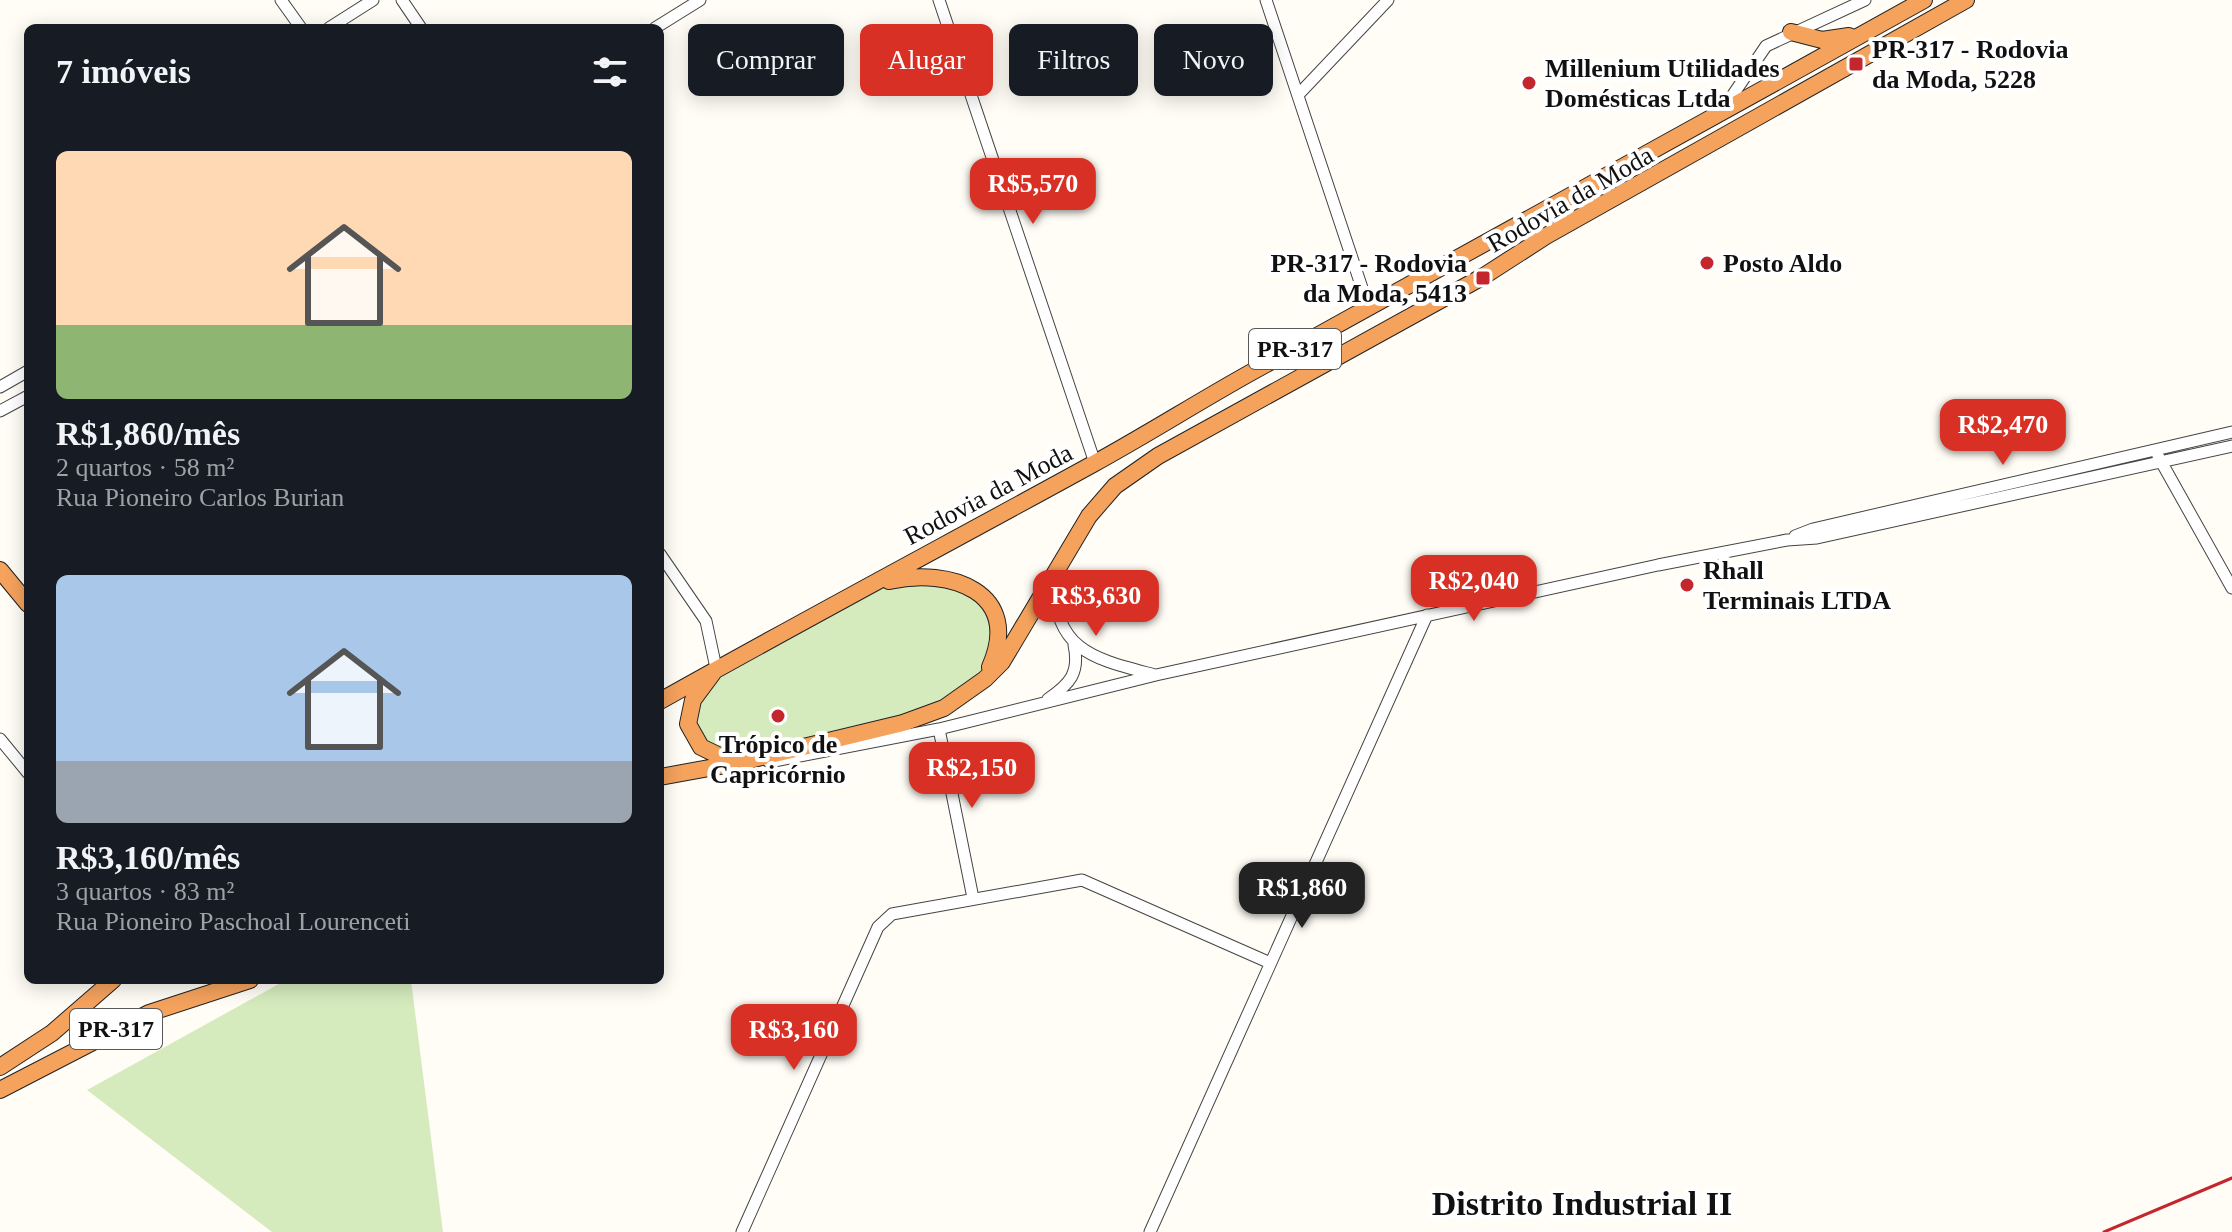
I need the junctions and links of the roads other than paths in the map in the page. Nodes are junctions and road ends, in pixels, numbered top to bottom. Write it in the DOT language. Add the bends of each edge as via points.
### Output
graph roads {
  1 [pos="281,0"];
  2 [pos="373,0"];
  3 [pos="402,0"];
  4 [pos="700,0"];
  5 [pos="939,0"];
  6 [pos="1266,0"];
  7 [pos="1388,0"];
  8 [pos="1865,0"];
  9 [pos="1924,0"];
  10 [pos="1966,0"];
  11 [pos="298,24"];
  12 [pos="335,24"];
  13 [pos="418,24"];
  14 [pos="661,24"];
  15 [pos="1870,30"];
  16 [pos="1791,32"];
  17 [pos="1298,95"];
  18 [pos="1719,115"];
  19 [pos="1369,309"];
  20 [pos="24,373"];
  21 [pos="0,387"];
  22 [pos="24,398"];
  23 [pos="0,411"];
  24 [pos="2232,432"];
  25 [pos="2232,446"];
  26 [pos="2155,450"];
  27 [pos="2161,462"];
  28 [pos="1095,463"];
  29 [pos="1935,505"];
  30 [pos="664,560"];
  31 [pos="0,570"];
  32 [pos="1054,579"];
  33 [pos="871,585"];
  34 [pos="2232,588"];
  35 [pos="24,599"];
  36 [pos="1427,615"];
  37 [pos="1074,645"];
  38 [pos="716,668"];
  39 [pos="1156,675"];
  40 [pos="985,679"];
  41 [pos="664,699"];
  42 [pos="1041,704"];
  43 [pos="939,729"];
  44 [pos="0,739"];
  45 [pos="737,763"];
  46 [pos="24,768"];
  47 [pos="664,776"];
  48 [pos="973,898"];
  49 [pos="1268,962"];
  50 [pos="108,984"];
  51 [pos="239,984"];
  52 [pos="0,1067"];
  53 [pos="0,1090"];
  54 [pos="742,1232"];
  55 [pos="1150,1232"];
  1 -- 11 [label="street"];
  2 -- 12 [label="street"];
  3 -- 13 [label="street"];
  4 -- 14 [label="street"];
  5 -- 28 [label="street"];
  6 -- 17 [label="street"];
  7 -- 17 [label="street"];
  8 -- 16 [label="street"];
  9 -- 15 [label="highway, Rodovia da Moda / PR-317"];
  10 -- 32 [label="highway, Rodovia da Moda / PR-317" via="1158,456 1115,486 1089,516"];
  15 -- 16 [label="highway" via="1831,40"];
  15 -- 18 [label="highway, Rodovia da Moda / PR-317"];
  16 -- 18 [label="street" via="1766,46"];
  17 -- 19 [label="street"];
  18 -- 19 [label="highway, Rodovia da Moda / PR-317"];
  19 -- 28 [label="highway, Rodovia da Moda / PR-317"];
  20 -- 21 [label="street"];
  22 -- 23 [label="street"];
  24 -- 26 [label="street"];
  25 -- 27 [label="street"];
  26 -- 27 [label="street"];
  26 -- 29 [label="street"];
  27 -- 29 [label="street"];
  27 -- 34 [label="street"];
  28 -- 33 [label="highway, Rodovia da Moda / PR-317"];
  29 -- 36 [label="street"];
  30 -- 38 [label="street" via="706,621"];
  31 -- 35 [label="highway"];
  32 -- 37 [label="street" via="1058,617"];
  32 -- 40 [label="highway, Rodovia da Moda / PR-317" via="1018,640"];
  33 -- 38 [label="highway, Rodovia da Moda / PR-317"];
  33 -- 40 [label="highway" via="921,575 957,581 981,595 1000,622 997,652"];
  36 -- 39 [label="street"];
  36 -- 49 [label="street"];
  37 -- 39 [label="street" via="1099,659"];
  37 -- 42 [label="street" via="1075,674"];
  38 -- 41 [label="highway, Rodovia da Moda / PR-317"];
  38 -- 45 [label="highway" via="693,700 688,724 701,747"];
  39 -- 42 [label="street"];
  40 -- 45 [label="highway, Rodovia da Moda / PR-317" via="944,708 903,723"];
  42 -- 43 [label="street"];
  43 -- 45 [label="street" via="777,761"];
  43 -- 48 [label="street"];
  44 -- 46 [label="street"];
  45 -- 47 [label="highway, Rodovia da Moda / PR-317"];
  48 -- 49 [label="street" via="1082,880"];
  48 -- 54 [label="street" via="892,914 878,927"];
  49 -- 55 [label="street"];
  50 -- 52 [label="highway, PR-317" via="52,1033"];
  51 -- 53 [label="highway, PR-317" via="149,1013"];
}
